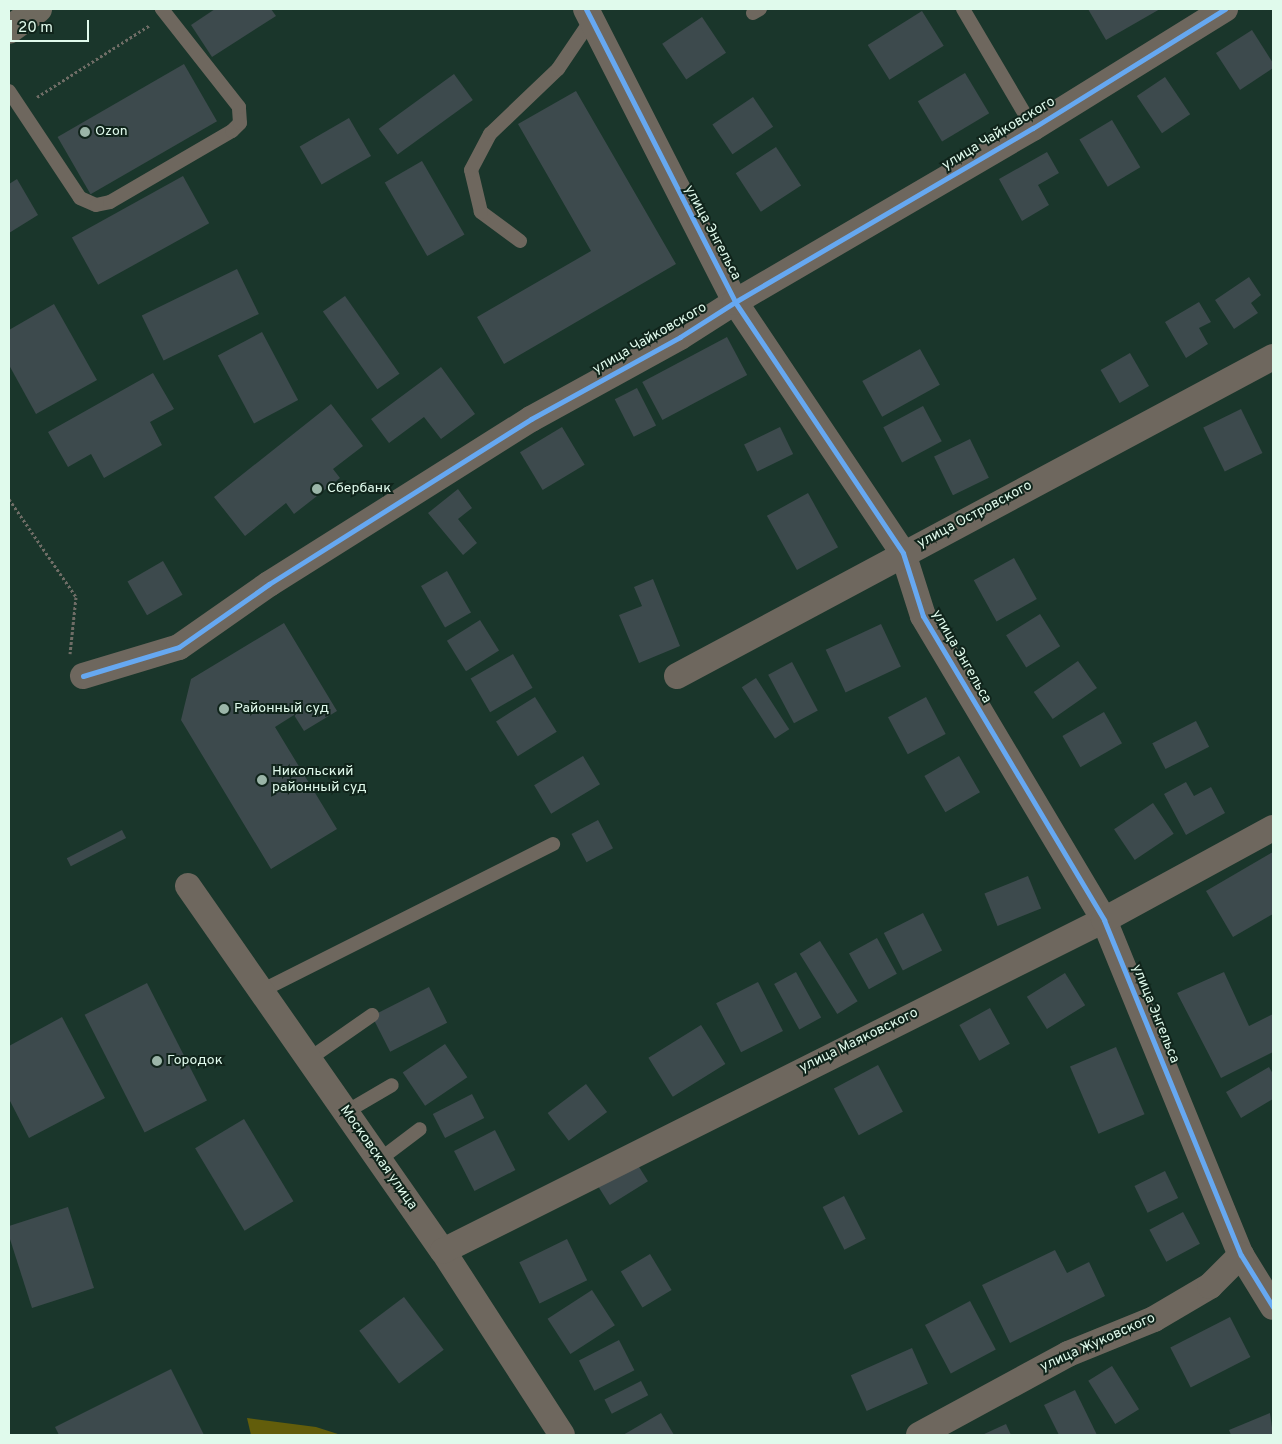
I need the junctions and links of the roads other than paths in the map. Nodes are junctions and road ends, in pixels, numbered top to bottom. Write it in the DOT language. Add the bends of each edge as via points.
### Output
graph roads {
  1 [pos="38,9"];
  2 [pos="963,9"];
  3 [pos="1225,9"];
  4 [pos="164,12"];
  5 [pos="589,14"];
  6 [pos="9,30"];
  7 [pos="9,90"];
  8 [pos="1033,128"];
  9 [pos="520,241"];
  10 [pos="736,302"];
  11 [pos="1273,358"];
  12 [pos="903,553"];
  13 [pos="83,676"];
  14 [pos="677,676"];
  15 [pos="1273,828"];
  16 [pos="554,844"];
  17 [pos="188,886"];
  18 [pos="1104,920"];
  19 [pos="261,991"];
  20 [pos="372,1015"];
  21 [pos="309,1059"];
  22 [pos="392,1085"];
  23 [pos="346,1112"];
  24 [pos="420,1129"];
  25 [pos="379,1160"];
  26 [pos="443,1251"];
  27 [pos="1242,1255"];
  28 [pos="1273,1307"];
  29 [pos="562,1435"];
  30 [pos="920,1435"];
  1 -- 6 [label="main road"];
  2 -- 8 [label="lane"];
  3 -- 8 [label="street, улица Чайковского"];
  4 -- 7 [label="lane" via="239,107 240,123 232,131 110,202 96,205 80,198"];
  5 -- 9 [label="lane" via="558,69 490,134 471,170 480,212"];
  5 -- 10 [label="street, улица Энгельса"];
  8 -- 10 [label="street, улица Чайковского"];
  10 -- 12 [label="street, улица Энгельса"];
  10 -- 13 [label="street, улица Чайковского" via="680,338 531,419 269,584 179,647"];
  11 -- 12 [label="street, улица Островского"];
  12 -- 14 [label="street, улица Островского"];
  12 -- 18 [label="street, улица Энгельса" via="923,616"];
  15 -- 18 [label="street, улица Маяковского"];
  16 -- 19 [label="lane"];
  17 -- 19 [label="street, Московская улица"];
  18 -- 26 [label="street, улица Маяковского"];
  18 -- 27 [label="street, улица Энгельса"];
  19 -- 21 [label="street, Московская улица"];
  20 -- 21 [label="lane"];
  21 -- 23 [label="street, Московская улица"];
  22 -- 23 [label="lane"];
  23 -- 25 [label="street, Московская улица"];
  24 -- 25 [label="lane"];
  25 -- 26 [label="street, Московская улица"];
  26 -- 29 [label="street, Московская улица"];
  27 -- 28 [label="street, улица Энгельса"];
  27 -- 30 [label="street, улица Жуковского" via="1210,1286 1154,1319 1068,1354"];
}
